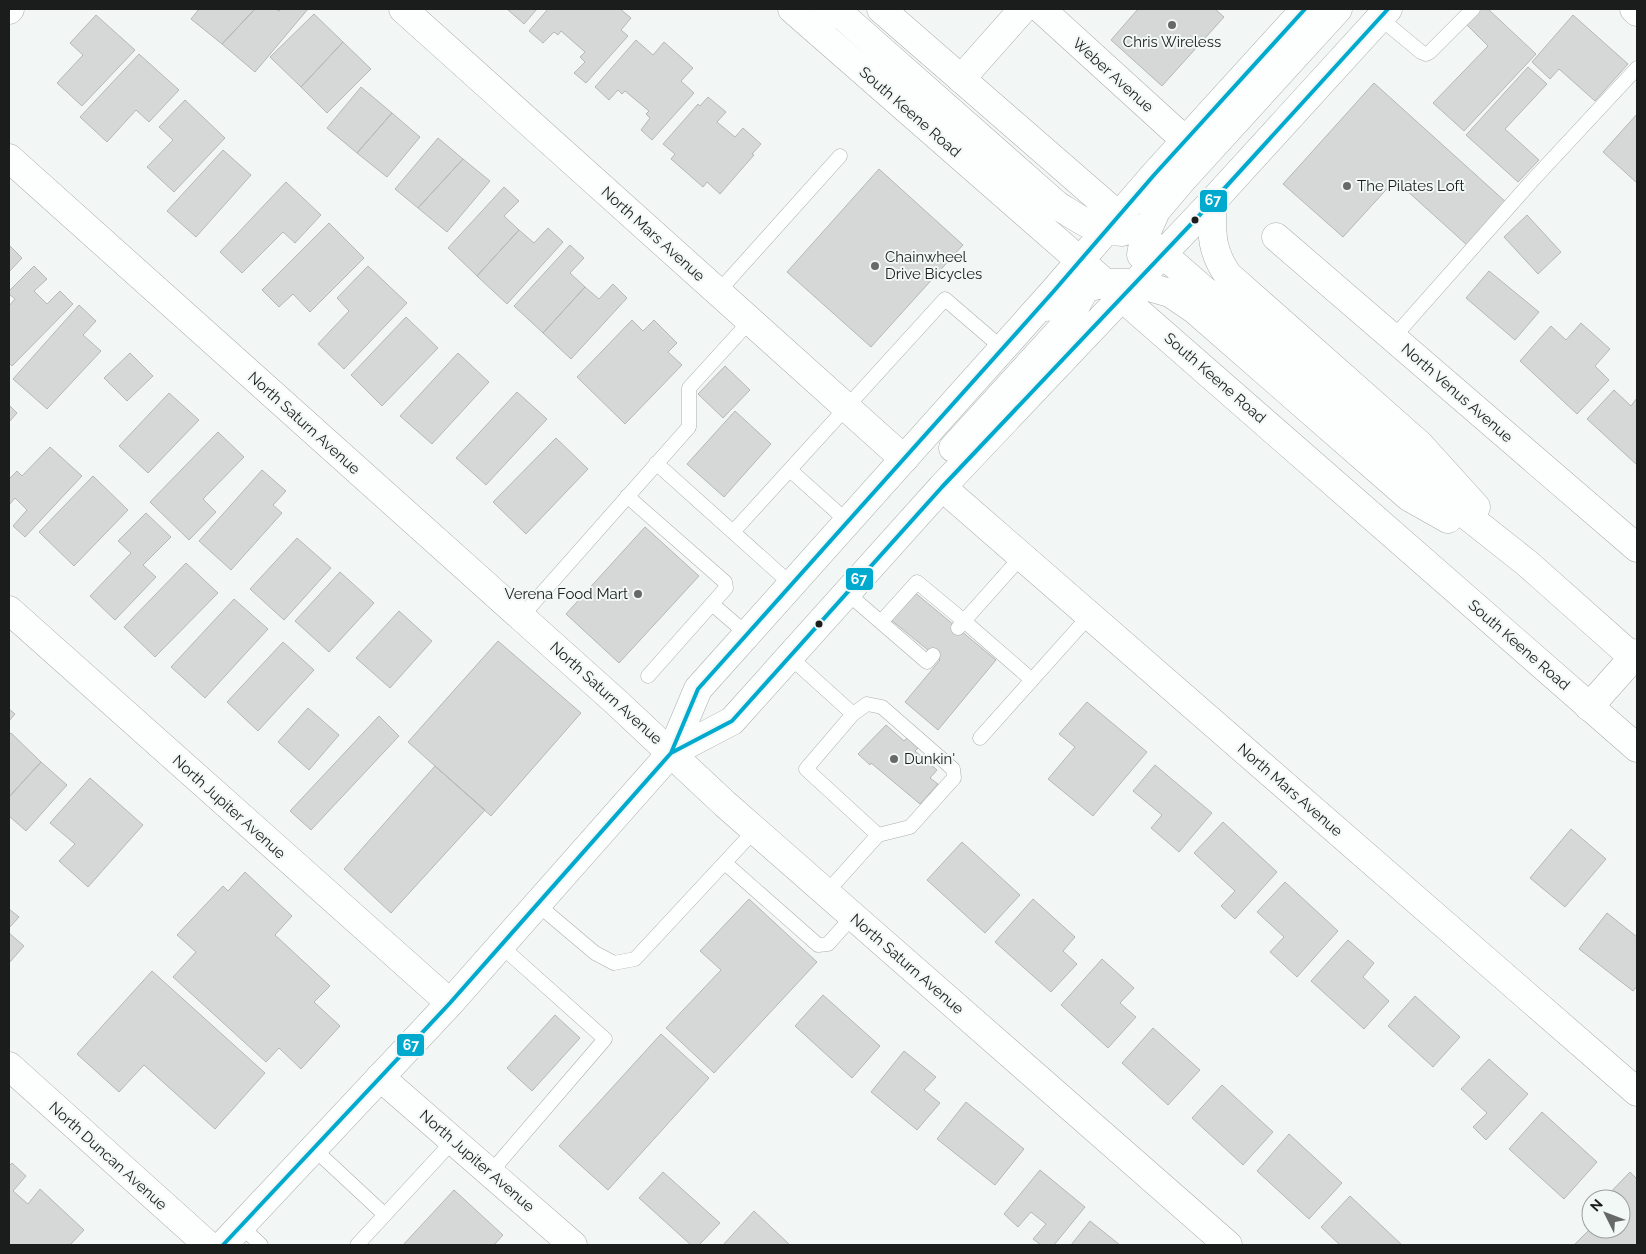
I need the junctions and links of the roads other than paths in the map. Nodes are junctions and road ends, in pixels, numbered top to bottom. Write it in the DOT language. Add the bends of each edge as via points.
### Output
graph roads {
  1 [pos="403,9"];
  2 [pos="792,9"];
  3 [pos="829,9"];
  4 [pos="881,9"];
  5 [pos="1023,9"];
  6 [pos="1041,9"];
  7 [pos="1338,9"];
  8 [pos="1472,9"];
  9 [pos="1634,9"];
  10 [pos="1298,11"];
  11 [pos="1637,12"];
  12 [pos="1384,13"];
  13 [pos="1637,68"];
  14 [pos="961,79"];
  15 [pos="1186,141"];
  16 [pos="840,156"];
  17 [pos="9,158"];
  18 [pos="1212,202"];
  19 [pos="1276,237"];
  20 [pos="1148,239"];
  21 [pos="1109,263"];
  22 [pos="718,292"];
  23 [pos="750,321"];
  24 [pos="1394,338"];
  25 [pos="1002,348"];
  26 [pos="846,407"];
  27 [pos="904,459"];
  28 [pos="656,463"];
  29 [pos="790,470"];
  30 [pos="942,487"];
  31 [pos="627,496"];
  32 [pos="848,522"];
  33 [pos="733,532"];
  34 [pos="1637,548"];
  35 [pos="881,555"];
  36 [pos="1022,556"];
  37 [pos="1528,564"];
  38 [pos="792,584"];
  39 [pos="847,593"];
  40 [pos="712,604"];
  41 [pos="9,610"];
  42 [pos="1090,615"];
  43 [pos="520,617"];
  44 [pos="881,622"];
  45 [pos="961,625"];
  46 [pos="747,634"];
  47 [pos="933,655"];
  48 [pos="790,657"];
  49 [pos="1636,657"];
  50 [pos="648,676"];
  51 [pos="1032,680"];
  52 [pos="1589,707"];
  53 [pos="853,714"];
  54 [pos="980,738"];
  55 [pos="1637,748"];
  56 [pos="671,753"];
  57 [pos="754,830"];
  58 [pos="878,835"];
  59 [pos="724,863"];
  60 [pos="826,893"];
  61 [pos="537,904"];
  62 [pos="853,916"];
  63 [pos="501,946"];
  64 [pos="450,1004"];
  65 [pos="9,1066"];
  66 [pos="380,1077"];
  67 [pos="1637,1092"];
  68 [pos="453,1141"];
  69 [pos="313,1148"];
  70 [pos="490,1173"];
  71 [pos="385,1215"];
  72 [pos="232,1236"];
  73 [pos="566,1243"];
  74 [pos="208,1245"];
  75 [pos="262,1245"];
  76 [pos="357,1245"];
  77 [pos="1228,1245"];
  1 -- 22 [label="main road, North Mars Avenue"];
  2 -- 21 [label="main road, South Keene Road"];
  3 -- 21 [label="main road" via="844,17 1057,204"];
  4 -- 14 [label="main road, South Keene Road"];
  5 -- 14 [label="main road"];
  6 -- 15 [label="main road, Weber Avenue"];
  7 -- 20 [label="main road" via="1156,211"];
  8 -- 12 [label="lane" via="1426,54"];
  9 -- 11 [label="main road"];
  10 -- 15 [label="main road"];
  12 -- 18 [label="main road"];
  13 -- 24 [label="lane" via="1531,182"];
  14 -- 21 [label="main road, South Keene Road" via="1074,178"];
  15 -- 21 [label="main road"];
  16 -- 22 [label="lane"];
  17 -- 43 [label="main road, North Saturn Avenue"];
  18 -- 20 [label="main road"];
  18 -- 37 [label="main road" via="1212,239 1219,263 1228,275 1419,444"];
  19 -- 24 [label="main road, North Venus Avenue"];
  20 -- 21 [label="main road, South Keene Road"];
  20 -- 21 [label="main road"];
  20 -- 37 [label="main road, South Keene Road" via="1427,484"];
  21 -- 25 [label="main road" via="1035,312"];
  21 -- 30 [label="main road"];
  21 -- 35 [label="main road" via="1066,324 929,475"];
  21 -- 37 [label="main road" via="1170,293 1195,310 1409,497"];
  21 -- 52 [label="main road, South Keene Road" via="1155,326"];
  22 -- 23 [label="main road, North Mars Avenue"];
  23 -- 26 [label="main road, North Mars Avenue"];
  23 -- 28 [label="lane" via="689,388 689,426"];
  24 -- 34 [label="main road, North Venus Avenue"];
  25 -- 26 [label="lane" via="945,299"];
  25 -- 27 [label="main road"];
  26 -- 27 [label="main road, North Mars Avenue"];
  26 -- 29 [label="lane"];
  27 -- 32 [label="main road"];
  28 -- 31 [label="lane"];
  28 -- 33 [label="lane"];
  29 -- 32 [label="lane"];
  29 -- 33 [label="lane"];
  30 -- 35 [label="main road"];
  30 -- 36 [label="main road, North Mars Avenue"];
  31 -- 40 [label="lane" via="725,582 726,588"];
  31 -- 43 [label="lane"];
  32 -- 38 [label="main road"];
  33 -- 38 [label="lane"];
  35 -- 39 [label="main road"];
  36 -- 42 [label="main road, North Mars Avenue"];
  36 -- 45 [label="lane"];
  37 -- 49 [label="main road, South Keene Road"];
  38 -- 46 [label="main road"];
  39 -- 44 [label="lane"];
  39 -- 48 [label="main road"];
  40 -- 46 [label="lane"];
  40 -- 50 [label="lane"];
  41 -- 64 [label="main road, North Jupiter Avenue"];
  42 -- 51 [label="lane"];
  42 -- 67 [label="main road, North Mars Avenue"];
  43 -- 56 [label="main road, North Saturn Avenue"];
  44 -- 45 [label="lane" via="917,582"];
  44 -- 47 [label="lane" via="907,639 926,662"];
  45 -- 51 [label="lane"];
  46 -- 56 [label="main road" via="698,689"];
  48 -- 53 [label="lane"];
  48 -- 56 [label="main road" via="732,721"];
  49 -- 52 [label="main road"];
  51 -- 54 [label="lane"];
  52 -- 55 [label="main road, South Keene Road"];
  53 -- 58 [label="lane" via="806,769"];
  53 -- 58 [label="lane" via="867,704 882,707 953,769 954,778 910,827"];
  56 -- 57 [label="main road, North Saturn Avenue"];
  56 -- 61 [label="main road"];
  57 -- 59 [label="lane"];
  57 -- 60 [label="main road, North Saturn Avenue"];
  58 -- 60 [label="lane"];
  59 -- 61 [label="lane" via="635,959 614,962 595,954"];
  59 -- 62 [label="lane" via="818,946 828,944"];
  60 -- 62 [label="main road, North Saturn Avenue"];
  61 -- 63 [label="main road"];
  62 -- 77 [label="main road, North Saturn Avenue"];
  63 -- 64 [label="main road"];
  63 -- 70 [label="lane" via="605,1039"];
  64 -- 66 [label="main road"];
  65 -- 74 [label="main road, North Duncan Avenue"];
  66 -- 68 [label="main road, North Jupiter Avenue"];
  66 -- 69 [label="main road"];
  68 -- 70 [label="main road, North Jupiter Avenue"];
  68 -- 71 [label="lane"];
  69 -- 71 [label="lane"];
  69 -- 72 [label="main road"];
  70 -- 73 [label="main road, North Jupiter Avenue"];
  71 -- 76 [label="lane"];
  72 -- 75 [label="lane"];
}
